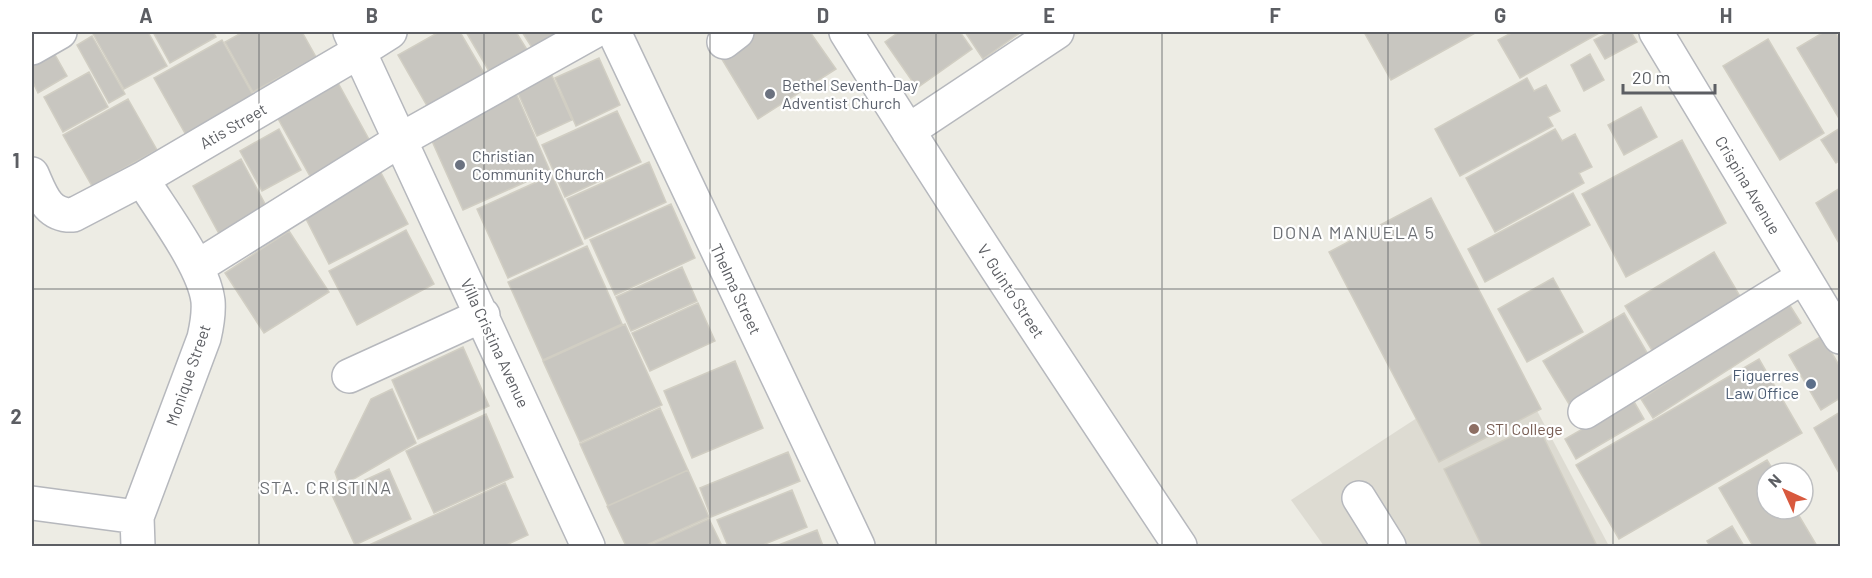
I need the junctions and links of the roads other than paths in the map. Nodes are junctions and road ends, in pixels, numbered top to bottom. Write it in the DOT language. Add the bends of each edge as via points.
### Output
graph roads {
  1 [pos="60,32"];
  2 [pos="390,32"];
  3 [pos="592,32"];
  4 [pos="614,32"];
  5 [pos="846,32"];
  6 [pos="1057,32"];
  7 [pos="1656,32"];
  8 [pos="355,41"];
  9 [pos="32,48"];
  10 [pos="908,131"];
  11 [pos="402,139"];
  12 [pos="32,174"];
  13 [pos="142,179"];
  14 [pos="197,267"];
  15 [pos="1803,277"];
  16 [pos="483,315"];
  17 [pos="1840,337"];
  18 [pos="349,376"];
  19 [pos="1585,412"];
  20 [pos="1359,498"];
  21 [pos="32,503"];
  22 [pos="137,532"];
  23 [pos="588,546"];
  24 [pos="858,546"];
  25 [pos="1180,546"];
  26 [pos="1389,546"];
  1 -- 9 [label="street"];
  2 -- 8 [label="street, Atis Street"];
  3 -- 11 [label="street"];
  4 -- 24 [label="street, Thelma Street"];
  5 -- 10 [label="street, V. Guinto Street"];
  6 -- 10 [label="street"];
  7 -- 15 [label="street, Crispina Avenue"];
  8 -- 11 [label="street, Villa Cristina Avenue"];
  8 -- 13 [label="street, Atis Street"];
  10 -- 25 [label="street, V. Guinto Street"];
  11 -- 14 [label="street"];
  11 -- 16 [label="street, Villa Cristina Avenue"];
  12 -- 13 [label="street, Atis Street" via="47,204 62,215 73,215"];
  13 -- 14 [label="street, Monique Street"];
  14 -- 22 [label="street, Monique Street" via="208,300 204,338"];
  15 -- 17 [label="street, Crispina Avenue"];
  15 -- 19 [label="street"];
  16 -- 18 [label="street"];
  16 -- 23 [label="street, Villa Cristina Avenue"];
  20 -- 26 [label="street"];
  21 -- 22 [label="street"];
}
